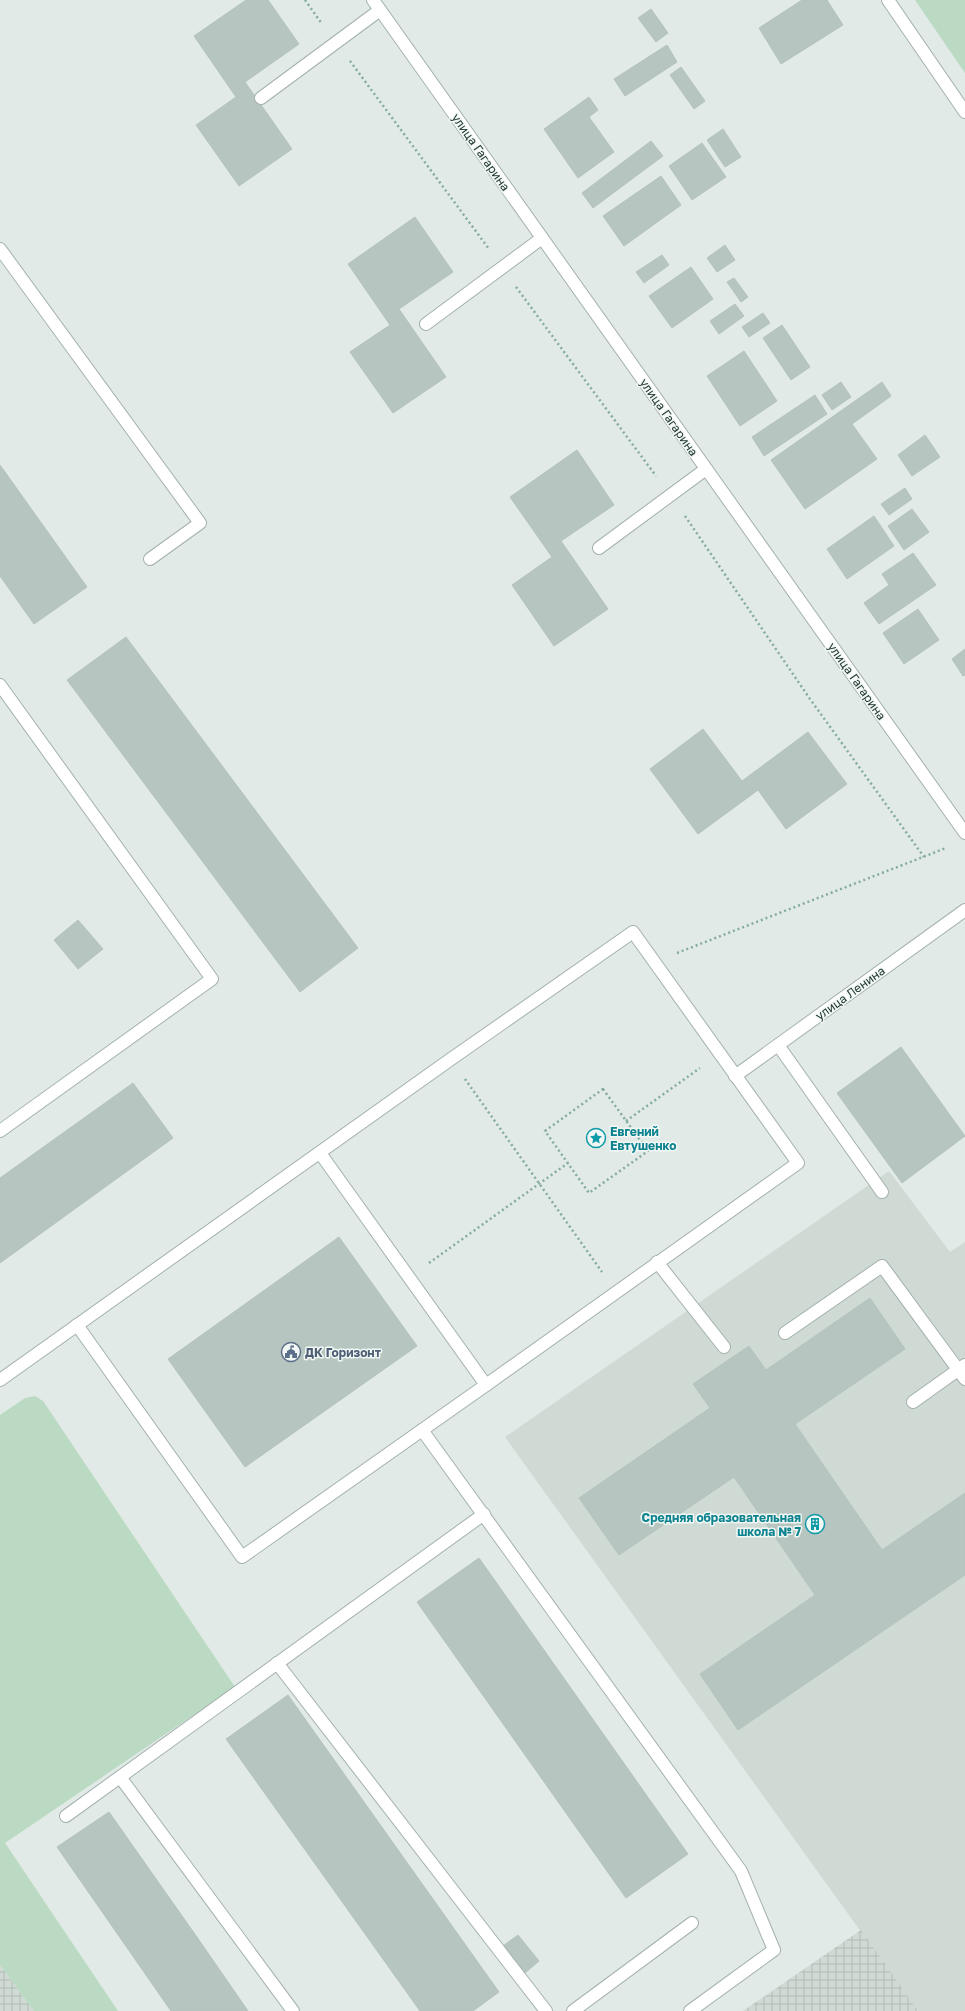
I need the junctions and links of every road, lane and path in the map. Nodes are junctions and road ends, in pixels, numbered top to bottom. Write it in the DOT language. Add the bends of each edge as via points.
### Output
graph roads {
  1 [pos="305,0"];
  2 [pos="373,0"];
  3 [pos="888,0"];
  4 [pos="380,10"];
  5 [pos="336,42"];
  6 [pos="261,98"];
  7 [pos="965,112"];
  8 [pos="542,238"];
  9 [pos="0,248"];
  10 [pos="503,268"];
  11 [pos="426,324"];
  12 [pos="706,469"];
  13 [pos="671,495"];
  14 [pos="598,548"];
  15 [pos="150,559"];
  16 [pos="0,685"];
  17 [pos="965,833"];
  18 [pos="952,846"];
  19 [pos="924,857"];
  20 [pos="965,910"];
  21 [pos="654,962"];
  22 [pos="778,1045"];
  23 [pos="719,1054"];
  24 [pos="451,1059"];
  25 [pos="735,1076"];
  26 [pos="626,1121"];
  27 [pos="0,1131"];
  28 [pos="320,1153"];
  29 [pos="568,1163"];
  30 [pos="540,1184"];
  31 [pos="882,1192"];
  32 [pos="657,1262"];
  33 [pos="409,1277"];
  34 [pos="616,1291"];
  35 [pos="77,1325"];
  36 [pos="785,1333"];
  37 [pos="724,1347"];
  38 [pos="963,1371"];
  39 [pos="0,1380"];
  40 [pos="486,1385"];
  41 [pos="913,1402"];
  42 [pos="422,1430"];
  43 [pos="484,1514"];
  44 [pos="277,1663"];
  45 [pos="120,1776"];
  46 [pos="66,1816"];
  47 [pos="692,1923"];
  48 [pos="294,2011"];
  49 [pos="546,2011"];
  50 [pos="573,2011"];
  51 [pos="690,2011"];
  1 -- 5 [label="path"];
  2 -- 4 [label="street, улица Гагарина"];
  3 -- 7 [label="street"];
  4 -- 5 [label="street"];
  4 -- 8 [label="street, улица Гагарина"];
  5 -- 6 [label="street"];
  5 -- 10 [label="path"];
  8 -- 10 [label="street"];
  8 -- 12 [label="street, улица Гагарина"];
  9 -- 15 [label="street" via="200,523"];
  10 -- 11 [label="street"];
  10 -- 13 [label="path"];
  12 -- 13 [label="street"];
  12 -- 17 [label="street, улица Гагарина"];
  13 -- 14 [label="street"];
  13 -- 19 [label="path" via="810,699"];
  16 -- 27 [label="street" via="212,979"];
  18 -- 19 [label="path"];
  19 -- 21 [label="path"];
  20 -- 22 [label="street, улица Ленина"];
  21 -- 23 [label="street"];
  21 -- 24 [label="street" via="632,932"];
  22 -- 25 [label="street, улица Ленина"];
  22 -- 31 [label="street"];
  23 -- 25 [label="street"];
  23 -- 26 [label="path"];
  24 -- 28 [label="street"];
  24 -- 30 [label="path"];
  25 -- 32 [label="street" via="798,1164"];
  26 -- 29 [label="path" via="648,1151 589,1193"];
  26 -- 29 [label="path" via="603,1089 597,1093 545,1131"];
  28 -- 33 [label="street"];
  28 -- 35 [label="street"];
  29 -- 30 [label="path"];
  30 -- 33 [label="path"];
  30 -- 34 [label="path"];
  32 -- 34 [label="street"];
  32 -- 37 [label="street"];
  33 -- 40 [label="street"];
  34 -- 40 [label="street"];
  35 -- 39 [label="street"];
  35 -- 42 [label="street" via="242,1557"];
  36 -- 38 [label="street" via="882,1266"];
  38 -- 41 [label="street"];
  40 -- 42 [label="street"];
  42 -- 43 [label="street"];
  43 -- 44 [label="street"];
  43 -- 51 [label="street" via="741,1871 774,1950"];
  44 -- 45 [label="street"];
  44 -- 49 [label="street"];
  45 -- 46 [label="street"];
  45 -- 48 [label="street"];
  47 -- 50 [label="street"];
}
